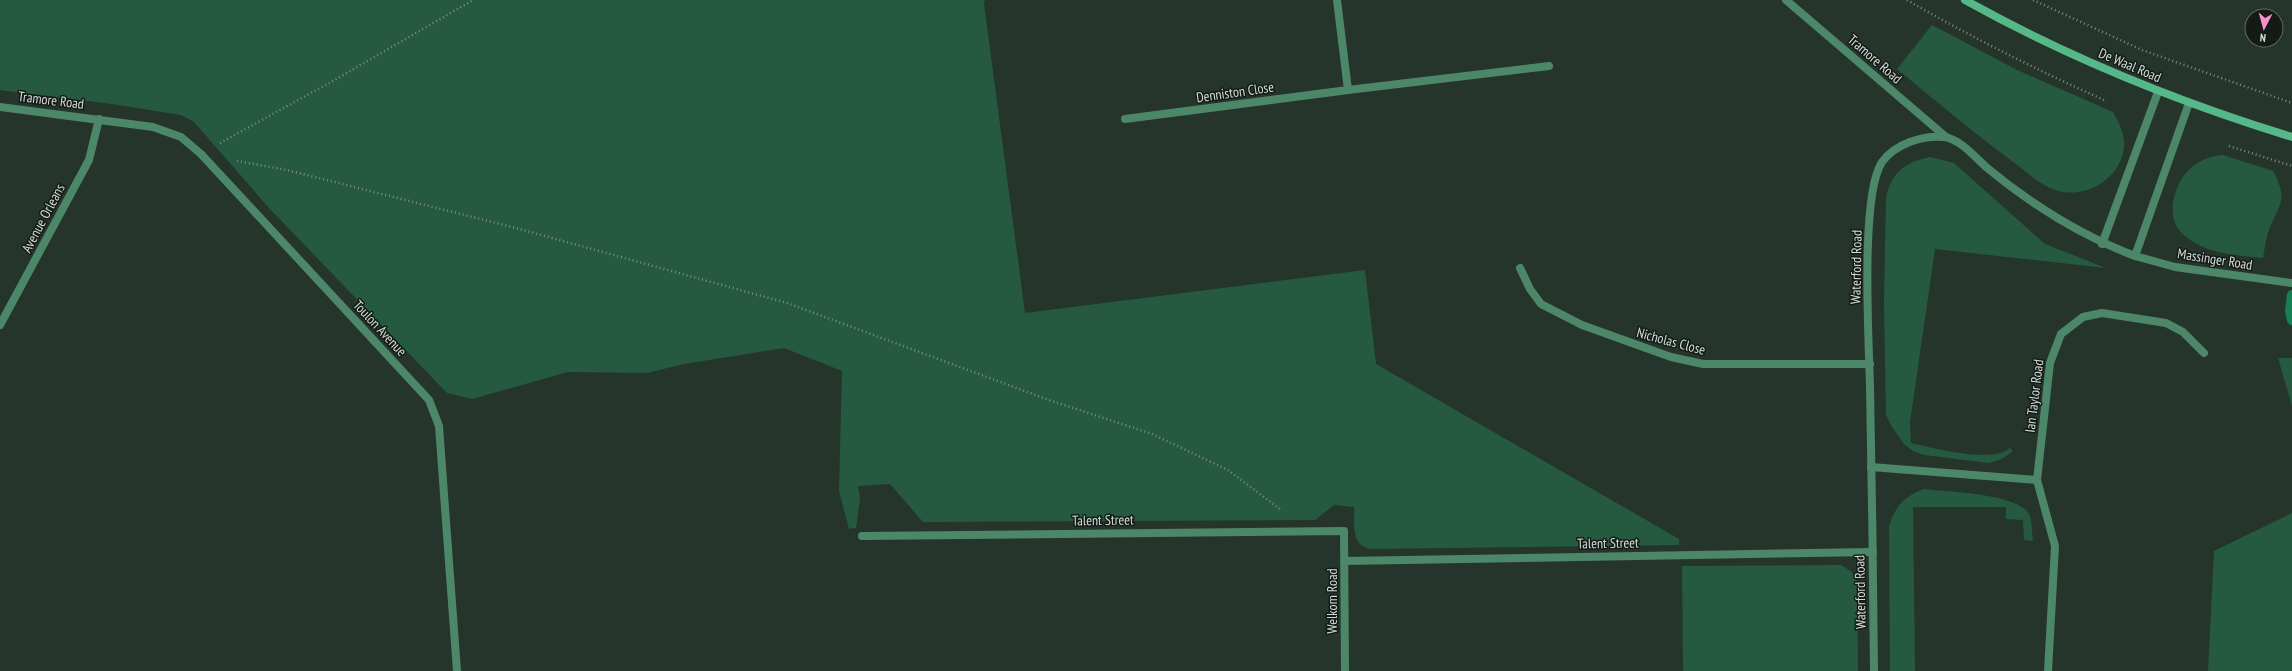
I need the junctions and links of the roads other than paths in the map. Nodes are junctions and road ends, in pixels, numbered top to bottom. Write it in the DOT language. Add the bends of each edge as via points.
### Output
graph roads {
  1 [pos="1337,0"];
  2 [pos="1786,0"];
  3 [pos="1965,0"];
  4 [pos="1549,66"];
  5 [pos="1348,90"];
  6 [pos="2158,92"];
  7 [pos="2189,103"];
  8 [pos="0,107"];
  9 [pos="99,119"];
  10 [pos="1125,120"];
  11 [pos="1946,137"];
  12 [pos="2292,137"];
  13 [pos="2102,244"];
  14 [pos="2135,256"];
  15 [pos="1520,268"];
  16 [pos="2292,283"];
  17 [pos="0,325"];
  18 [pos="2204,353"];
  19 [pos="1870,364"];
  20 [pos="1871,467"];
  21 [pos="2037,480"];
  22 [pos="1344,531"];
  23 [pos="862,536"];
  24 [pos="1872,552"];
  25 [pos="1344,561"];
  26 [pos="457,671"];
  27 [pos="1345,671"];
  28 [pos="1874,671"];
  29 [pos="2048,671"];
  1 -- 5 [label="street"];
  2 -- 11 [label="street, Tramore Road"];
  3 -- 6 [label="main road, De Waal Road" via="2020,31"];
  4 -- 5 [label="street, Denniston Close"];
  5 -- 10 [label="street, Denniston Close"];
  6 -- 7 [label="main road, De Waal Road"];
  6 -- 13 [label="street"];
  7 -- 12 [label="main road, De Waal Road"];
  7 -- 14 [label="street"];
  8 -- 9 [label="street, Tramore Road"];
  9 -- 17 [label="street, Avenue Orleans" via="89,160"];
  9 -- 26 [label="street, Toulon Avenue" via="167,130 181,137 201,154 422,392 434,409 439,426"];
  11 -- 13 [label="street" via="1958,143 2013,189"];
  11 -- 19 [label="street, Waterford Road" via="1927,137 1911,141 1896,149 1883,162 1876,177 1870,204"];
  13 -- 14 [label="street"];
  14 -- 16 [label="street, Massinger Road" via="2174,267"];
  15 -- 19 [label="street, Nicholas Close" via="1541,304 1582,325 1672,357 1703,364"];
  18 -- 21 [label="street, Ian Taylor Road" via="2183,332 2166,323 2102,313 2083,317 2061,334 2050,364"];
  19 -- 20 [label="street, Waterford Road"];
  20 -- 21 [label="street"];
  20 -- 24 [label="street, Waterford Road"];
  21 -- 29 [label="street, Ian Taylor Road" via="2055,546"];
  22 -- 23 [label="street, Talent Street"];
  22 -- 25 [label="street, Welkom Road"];
  24 -- 25 [label="street, Talent Street"];
  24 -- 28 [label="street, Waterford Road"];
  25 -- 27 [label="street, Welkom Road"];
}
